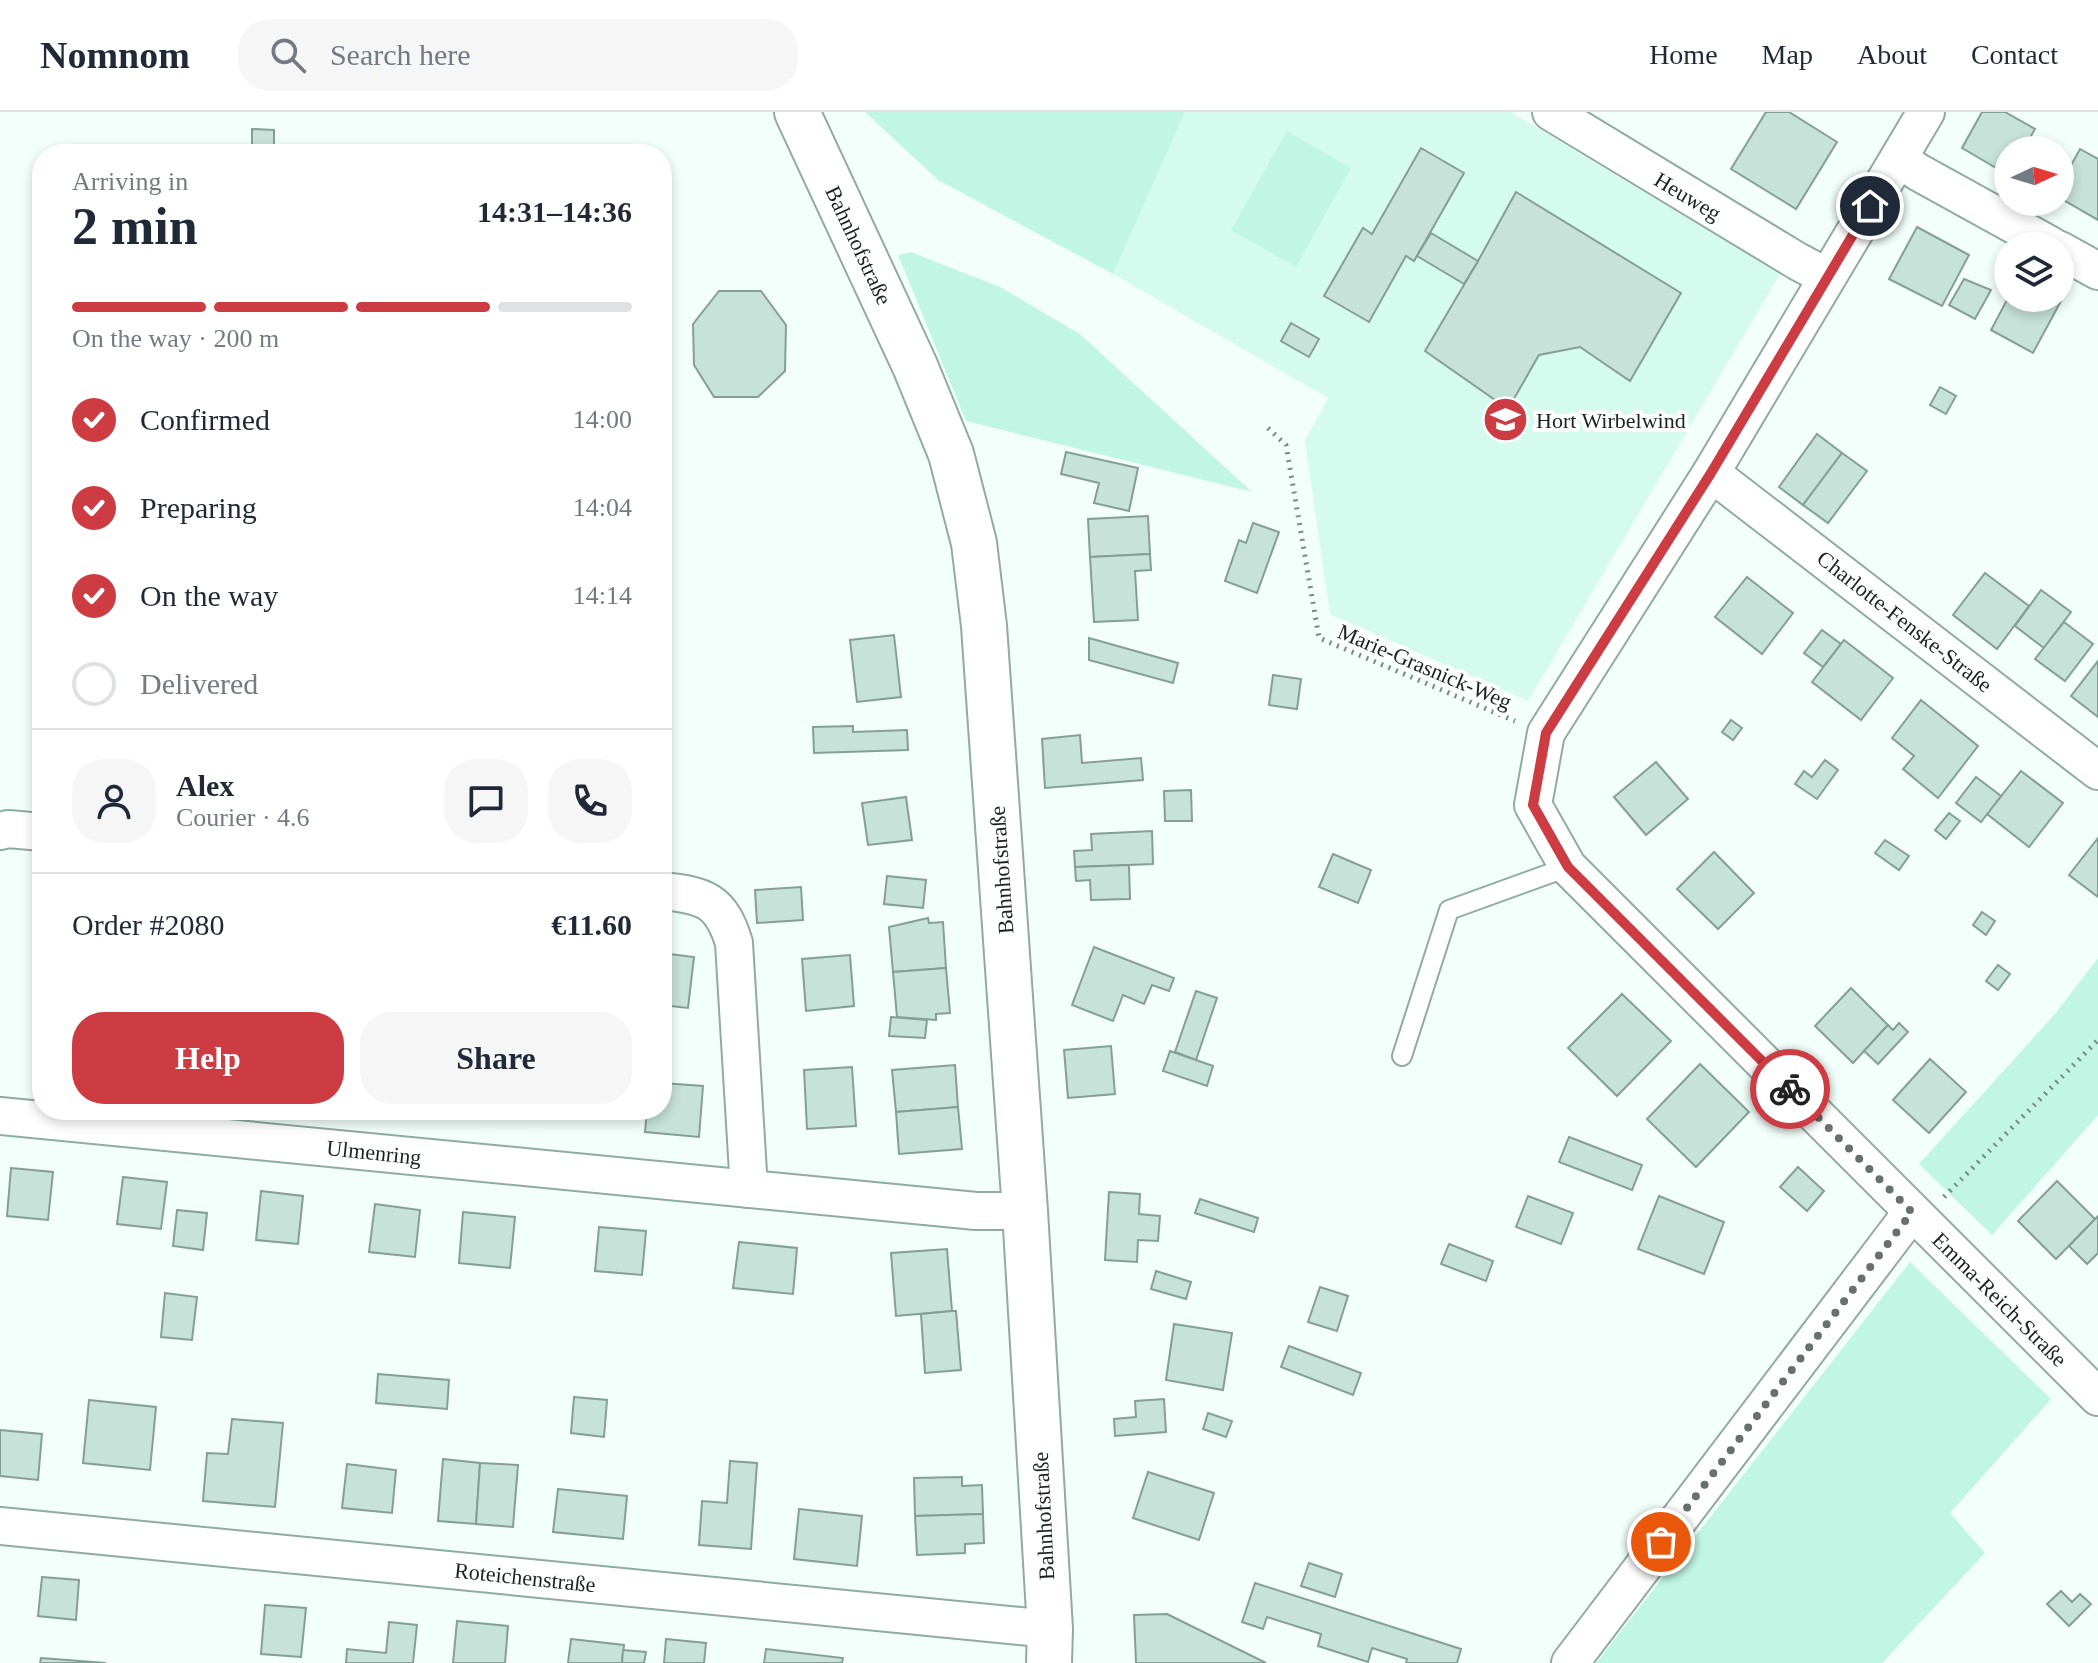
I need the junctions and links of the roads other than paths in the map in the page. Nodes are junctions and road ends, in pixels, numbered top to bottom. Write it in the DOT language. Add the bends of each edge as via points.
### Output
graph roads {
  1 [pos="797,112"];
  2 [pos="1551,112"];
  3 [pos="1926,112"];
  4 [pos="1899,159"];
  5 [pos="2027,232"];
  6 [pos="2074,258"];
  7 [pos="2098,271"];
  8 [pos="1827,277"];
  9 [pos="1711,473"];
  10 [pos="2098,771"];
  11 [pos="0,831"];
  12 [pos="32,831"];
  13 [pos="1568,867"];
  14 [pos="672,892"];
  15 [pos="1402,1056"];
  16 [pos="0,1116"];
  17 [pos="32,1119"];
  18 [pos="41,1120"];
  19 [pos="749,1189"];
  20 [pos="1928,1205"];
  21 [pos="1025,1211"];
  22 [pos="2098,1397"];
  23 [pos="0,1526"];
  24 [pos="1049,1646"];
  25 [pos="1570,1663"];
  1 -- 21 [label="street, Bahnhofstraße" via="933,410 951,454 974,543"];
  2 -- 8 [label="street, Heuweg"];
  3 -- 4 [label="street, Emma-Reich-Straße"];
  4 -- 5 [label="street"];
  4 -- 8 [label="street, Emma-Reich-Straße"];
  6 -- 7 [label="street"];
  8 -- 9 [label="street, Emma-Reich-Straße"];
  9 -- 10 [label="street, Charlotte-Fenske-Straße"];
  9 -- 13 [label="street, Emma-Reich-Straße" via="1546,733 1533,805"];
  11 -- 12 [label="street"];
  13 -- 15 [label="lane" via="1449,910"];
  13 -- 20 [label="street, Emma-Reich-Straße"];
  14 -- 19 [label="street" via="692,893 711,904 727,919 734,943"];
  16 -- 17 [label="street, Ulmenring"];
  18 -- 19 [label="street, Ulmenring"];
  19 -- 21 [label="street, Ulmenring"];
  20 -- 22 [label="street, Emma-Reich-Straße"];
  20 -- 25 [label="street"];
  21 -- 24 [label="street, Bahnhofstraße"];
  23 -- 24 [label="street, Roteichenstraße"];
}
